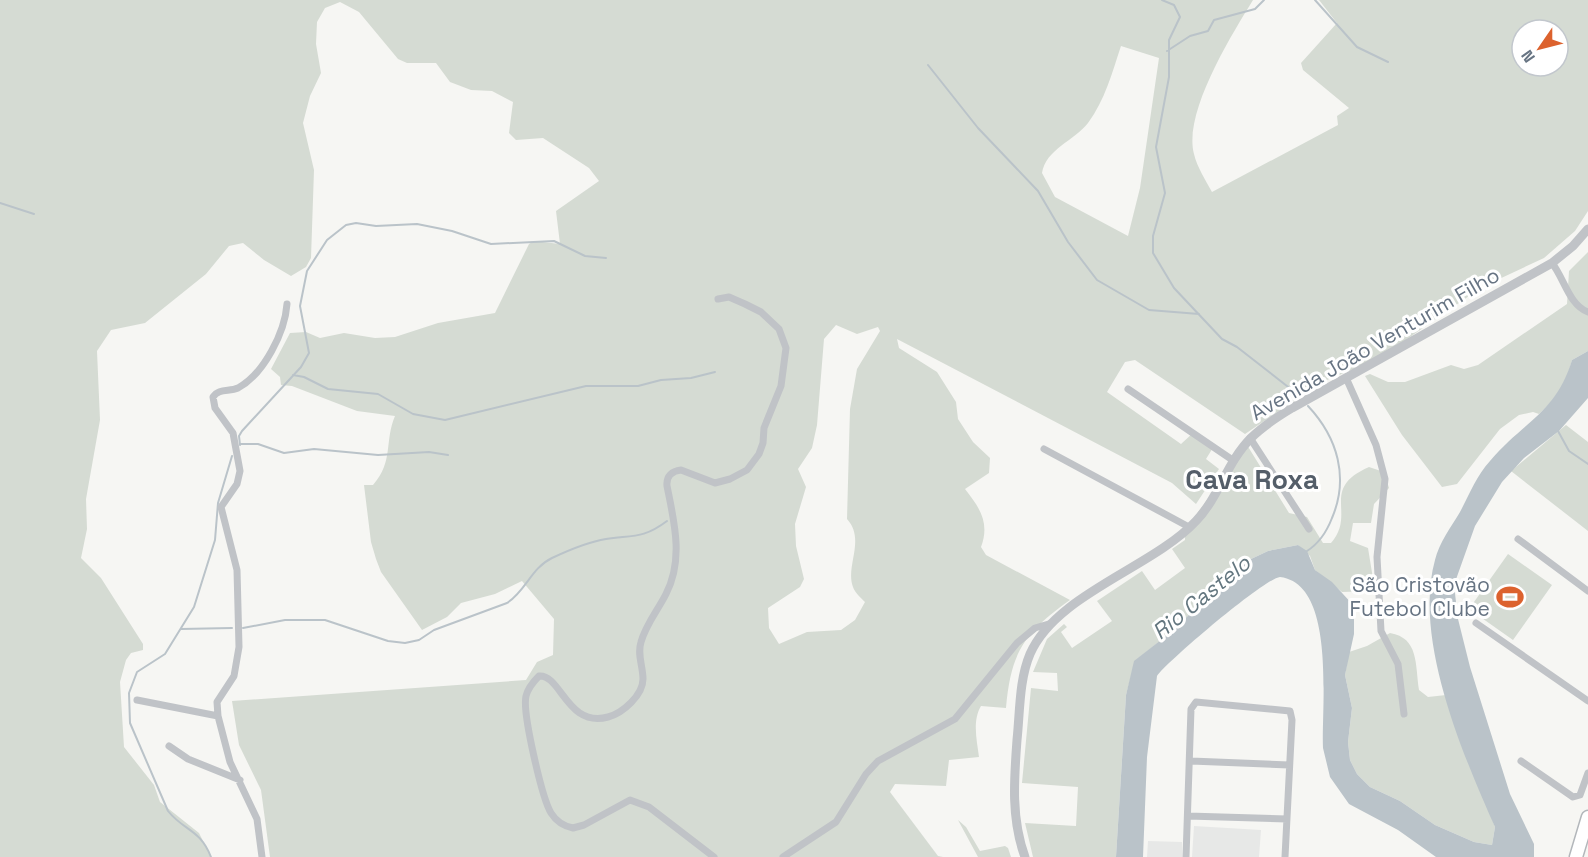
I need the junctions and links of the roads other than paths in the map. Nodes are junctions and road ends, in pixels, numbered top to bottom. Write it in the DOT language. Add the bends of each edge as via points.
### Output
graph roads {
  1 [pos="1588,229"];
  2 [pos="1552,263"];
  3 [pos="718,299"];
  4 [pos="287,304"];
  5 [pos="1588,312"];
  6 [pos="1347,380"];
  7 [pos="1128,389"];
  8 [pos="1250,438"];
  9 [pos="1044,449"];
  10 [pos="1234,461"];
  11 [pos="1189,527"];
  12 [pos="1309,529"];
  13 [pos="1518,539"];
  14 [pos="1588,591"];
  15 [pos="1052,623"];
  16 [pos="1476,623"];
  17 [pos="137,700"];
  18 [pos="1588,701"];
  19 [pos="1404,714"];
  20 [pos="218,716"];
  21 [pos="169,746"];
  22 [pos="1191,761"];
  23 [pos="1521,761"];
  24 [pos="1289,765"];
  25 [pos="1588,773"];
  26 [pos="240,780"];
  27 [pos="1188,816"];
  28 [pos="1588,817"];
  29 [pos="1287,819"];
  30 [pos="262,857"];
  31 [pos="714,857"];
  32 [pos="783,857"];
  33 [pos="1025,857"];
  34 [pos="1185,857"];
  35 [pos="1285,857"];
  36 [pos="1576,857"];
  1 -- 2 [label="street, Avenida João Venturim Filho"];
  2 -- 5 [label="street" via="1576,305"];
  2 -- 6 [label="street, Avenida João Venturim Filho"];
  3 -- 31 [label="street" via="729,297 761,312 772,320 784,339 781,386 764,428 759,454 747,470 722,482 705,482 681,471 668,478 677,539 674,572 640,644 642,685 630,704 607,718 582,714 562,698 553,681 539,676 529,688 525,717 542,793 555,819 573,828 630,800 649,807"];
  4 -- 20 [label="street" via="282,329 255,372 239,387 213,397 215,408 233,433 240,471 237,484 221,507 237,570 239,647 234,676 217,702"];
  6 -- 8 [label="street, Avenida João Venturim Filho" via="1286,412"];
  6 -- 19 [label="street" via="1376,445 1385,479 1377,557 1381,631 1398,664"];
  7 -- 10 [label="street"];
  8 -- 10 [label="street, Avenida João Venturim Filho"];
  8 -- 12 [label="street"];
  9 -- 11 [label="street"];
  10 -- 11 [label="street, Avenida João Venturim Filho" via="1209,504"];
  11 -- 15 [label="street, Avenida João Venturim Filho"];
  13 -- 14 [label="street"];
  15 -- 32 [label="street" via="1035,628 1017,643 955,719 878,761 836,822"];
  15 -- 33 [label="street, Avenida João Venturim Filho" via="1035,645 1024,677 1013,802"];
  16 -- 18 [label="street"];
  17 -- 20 [label="street"];
  20 -- 26 [label="street" via="230,762"];
  21 -- 26 [label="street" via="188,759"];
  22 -- 24 [label="street"];
  22 -- 24 [label="street" via="1191,706 1196,702 1286,709 1292,720"];
  22 -- 27 [label="street"];
  23 -- 25 [label="street" via="1574,797 1580,795"];
  24 -- 29 [label="street"];
  26 -- 30 [label="street" via="256,819"];
  27 -- 29 [label="street"];
  27 -- 34 [label="street"];
  28 -- 36 [label="main road"];
  29 -- 35 [label="street"];
}
